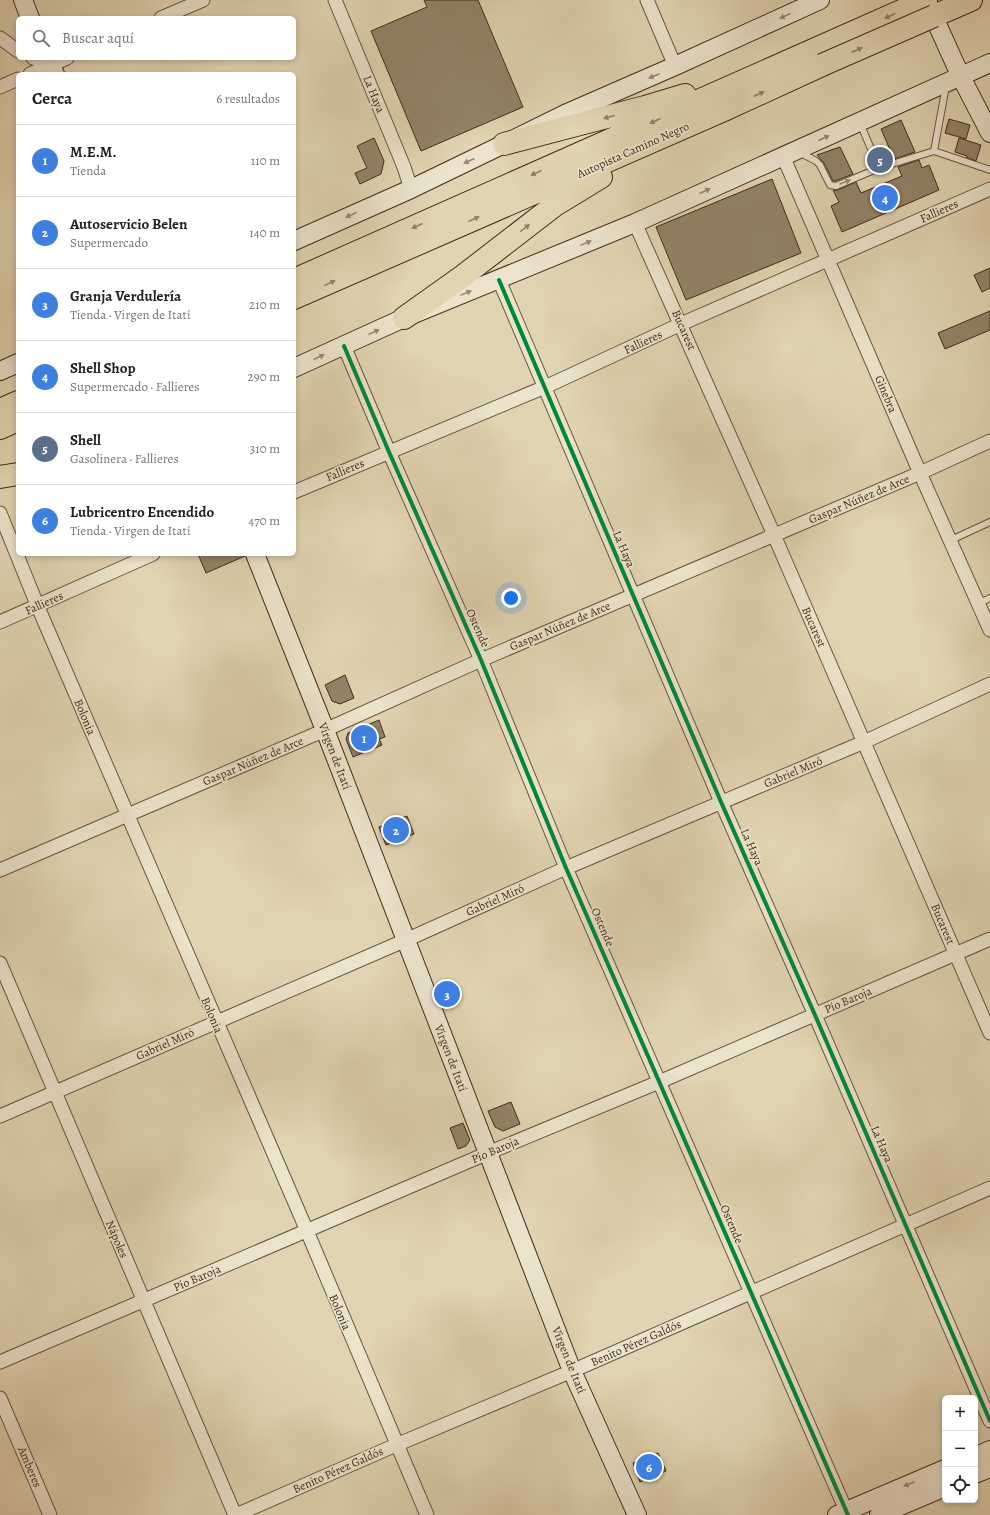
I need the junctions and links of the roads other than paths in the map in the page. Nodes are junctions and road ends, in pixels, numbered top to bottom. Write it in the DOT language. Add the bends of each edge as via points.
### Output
graph roads {
  1 [pos="23,0"];
  2 [pos="203,0"];
  3 [pos="335,0"];
  4 [pos="646,0"];
  5 [pos="820,0"];
  6 [pos="926,0"];
  7 [pos="971,0"];
  8 [pos="183,4"];
  9 [pos="29,16"];
  10 [pos="164,16"];
  11 [pos="0,38"];
  12 [pos="16,50"];
  13 [pos="808,59"];
  14 [pos="40,60"];
  15 [pos="990,63"];
  16 [pos="55,64"];
  17 [pos="675,66"];
  18 [pos="35,72"];
  19 [pos="16,80"];
  20 [pos="954,80"];
  21 [pos="0,87"];
  22 [pos="724,110"];
  23 [pos="860,122"];
  24 [pos="990,133"];
  25 [pos="504,144"];
  26 [pos="934,151"];
  27 [pos="789,153"];
  28 [pos="879,168"];
  29 [pos="990,170"];
  30 [pos="410,188"];
  31 [pos="990,189"];
  32 [pos="635,223"];
  33 [pos="296,240"];
  34 [pos="828,260"];
  35 [pos="296,279"];
  36 [pos="499,280"];
  37 [pos="296,297"];
  38 [pos="404,318"];
  39 [pos="681,324"];
  40 [pos="344,346"];
  41 [pos="16,364"];
  42 [pos="296,367"];
  43 [pos="0,371"];
  44 [pos="545,387"];
  45 [pos="16,403"];
  46 [pos="0,410"];
  47 [pos="16,421"];
  48 [pos="0,428"];
  49 [pos="990,441"];
  50 [pos="389,452"];
  51 [pos="920,473"];
  52 [pos="16,474"];
  53 [pos="0,477"];
  54 [pos="16,485"];
  55 [pos="0,488"];
  56 [pos="296,491"];
  57 [pos="0,514"];
  58 [pos="990,522"];
  59 [pos="774,535"];
  60 [pos="950,540"];
  61 [pos="16,553"];
  62 [pos="17,556"];
  63 [pos="149,556"];
  64 [pos="256,556"];
  65 [pos="633,595"];
  66 [pos="990,598"];
  67 [pos="978,604"];
  68 [pos="38,607"];
  69 [pos="0,622"];
  70 [pos="990,630"];
  71 [pos="481,660"];
  72 [pos="990,684"];
  73 [pos="325,730"];
  74 [pos="864,742"];
  75 [pos="721,802"];
  76 [pos="127,815"];
  77 [pos="566,868"];
  78 [pos="0,870"];
  79 [pos="990,939"];
  80 [pos="406,940"];
  81 [pos="956,954"];
  82 [pos="0,963"];
  83 [pos="815,1015"];
  84 [pos="215,1022"];
  85 [pos="990,1033"];
  86 [pos="659,1082"];
  87 [pos="55,1092"];
  88 [pos="0,1116"];
  89 [pos="488,1153"];
  90 [pos="990,1188"];
  91 [pos="905,1225"];
  92 [pos="307,1231"];
  93 [pos="750,1293"];
  94 [pos="143,1300"];
  95 [pos="0,1362"];
  96 [pos="572,1371"];
  97 [pos="0,1398"];
  98 [pos="990,1421"];
  99 [pos="396,1445"];
  100 [pos="990,1450"];
  101 [pos="978,1456"];
  102 [pos="990,1468"];
  103 [pos="942,1470"];
  104 [pos="978,1473"];
  105 [pos="942,1488"];
  106 [pos="843,1514"];
  107 [pos="50,1515"];
  108 [pos="236,1515"];
  109 [pos="427,1515"];
  110 [pos="637,1515"];
  111 [pos="879,1515"];
  1 -- 9 [label="street"];
  2 -- 8 [label="street"];
  3 -- 30 [label="street, La Haya" via="404,167"];
  4 -- 17 [label="street"];
  5 -- 17 [label="street, one-way"];
  6 -- 13 [label="highway, Autopista Camino Negro, one-way"];
  6 -- 20 [label="street"];
  13 -- 7 [label="highway, Autopista Camino Negro, one-way, bridge"];
  8 -- 10 [label="street"];
  11 -- 12 [label="street"];
  22 -- 13 [label="highway, Autopista Camino Negro, one-way"];
  13 -- 25 [label="highway, one-way" via="645,107"];
  13 -- 35 [label="highway, Autopista Camino Negro, one-way"];
  14 -- 16 [label="street"];
  15 -- 20 [label="street"];
  16 -- 18 [label="street"];
  17 -- 25 [label="street, one-way"];
  19 -- 21 [label="street"];
  20 -- 23 [label="street"];
  20 -- 24 [label="street"];
  20 -- 26 [label="lane"];
  37 -- 22 [label="highway, Autopista Camino Negro, one-way"];
  38 -- 22 [label="highway, one-way" via="464,276 555,205"];
  27 -- 23 [label="street, one-way"];
  23 -- 28 [label="lane"];
  25 -- 30 [label="street, one-way"];
  26 -- 28 [label="lane"];
  26 -- 29 [label="lane"];
  27 -- 28 [label="lane, one-way" via="816,161 830,185 836,186"];
  32 -- 27 [label="street, one-way"];
  27 -- 34 [label="street, Ginebra"];
  30 -- 33 [label="street, one-way"];
  31 -- 34 [label="street, Fallieres"];
  36 -- 32 [label="street, one-way"];
  32 -- 39 [label="street, Bucarest"];
  34 -- 39 [label="street, Fallieres"];
  34 -- 51 [label="street, Ginebra"];
  38 -- 36 [label="street, one-way"];
  36 -- 44 [label="street, La Haya"];
  40 -- 38 [label="street, one-way"];
  39 -- 44 [label="street, Fallieres"];
  39 -- 59 [label="street, Bucarest"];
  42 -- 40 [label="street, one-way"];
  40 -- 50 [label="street, Ostende"];
  41 -- 43 [label="street"];
  44 -- 50 [label="street, Fallieres"];
  44 -- 65 [label="street, La Haya"];
  45 -- 46 [label="highway"];
  47 -- 48 [label="highway"];
  49 -- 51 [label="street, Gaspar Núñez de Arce"];
  50 -- 56 [label="street, Fallieres"];
  50 -- 71 [label="street, Ostende"];
  51 -- 59 [label="street, Gaspar Núñez de Arce"];
  51 -- 60 [label="street, Ginebra"];
  52 -- 53 [label="highway"];
  54 -- 55 [label="street"];
  57 -- 61 [label="street, Bolonia"];
  58 -- 60 [label="lane"];
  59 -- 65 [label="street, Gaspar Núñez de Arce"];
  59 -- 74 [label="street, Bucarest"];
  60 -- 67 [label="street, Ginebra"];
  62 -- 68 [label="street, Bolonia"];
  63 -- 68 [label="street, Fallieres"];
  64 -- 73 [label="street, Virgen de Itatí"];
  65 -- 71 [label="street, Gaspar Núñez de Arce"];
  65 -- 75 [label="street, La Haya"];
  66 -- 67 [label="lane"];
  67 -- 70 [label="street, Ginebra"];
  68 -- 69 [label="street, Fallieres"];
  68 -- 76 [label="street, Bolonia"];
  71 -- 73 [label="street, Gaspar Núñez de Arce"];
  71 -- 77 [label="street, Ostende"];
  72 -- 74 [label="street, Gabriel Miró"];
  73 -- 76 [label="street, Gaspar Núñez de Arce"];
  73 -- 80 [label="street, Virgen de Itatí"];
  74 -- 75 [label="street, Gabriel Miró"];
  74 -- 81 [label="street, Bucarest"];
  75 -- 77 [label="street, Gabriel Miró"];
  75 -- 83 [label="street, La Haya"];
  76 -- 78 [label="street, Gaspar Núñez de Arce"];
  76 -- 84 [label="street, Bolonia"];
  77 -- 80 [label="street, Gabriel Miró"];
  77 -- 86 [label="street, Ostende"];
  79 -- 81 [label="street, Pío Baroja"];
  80 -- 84 [label="street, Gabriel Miró"];
  80 -- 89 [label="street, Virgen de Itatí"];
  81 -- 83 [label="street, Pío Baroja"];
  81 -- 85 [label="street, Bucarest"];
  82 -- 87 [label="street, Nápoles"];
  83 -- 86 [label="street, Pío Baroja"];
  83 -- 91 [label="street, La Haya"];
  84 -- 87 [label="street, Gabriel Miró"];
  84 -- 92 [label="street, Bolonia"];
  86 -- 89 [label="street, Pío Baroja"];
  86 -- 93 [label="street, Ostende"];
  87 -- 88 [label="street, Gabriel Miró"];
  87 -- 94 [label="street, Nápoles"];
  89 -- 92 [label="street, Pío Baroja"];
  89 -- 96 [label="street, Virgen de Itatí"];
  90 -- 91 [label="street, Benito Pérez Galdós"];
  91 -- 93 [label="street, Benito Pérez Galdós"];
  91 -- 98 [label="street, La Haya"];
  92 -- 94 [label="street, Pío Baroja"];
  92 -- 99 [label="street, Bolonia"];
  93 -- 96 [label="street, Benito Pérez Galdós"];
  93 -- 106 [label="street, Ostende"];
  94 -- 95 [label="street, Pío Baroja"];
  94 -- 108 [label="street, Nápoles"];
  96 -- 99 [label="street, Benito Pérez Galdós"];
  96 -- 110 [label="street, Virgen de Itatí"];
  97 -- 107 [label="street, Amberes"];
  99 -- 108 [label="street, Benito Pérez Galdós"];
  99 -- 109 [label="street, Bolonia"];
  100 -- 101 [label="street"];
  102 -- 104 [label="street"];
  103 -- 106 [label="street, one-way"];
  105 -- 111 [label="street"];
}
